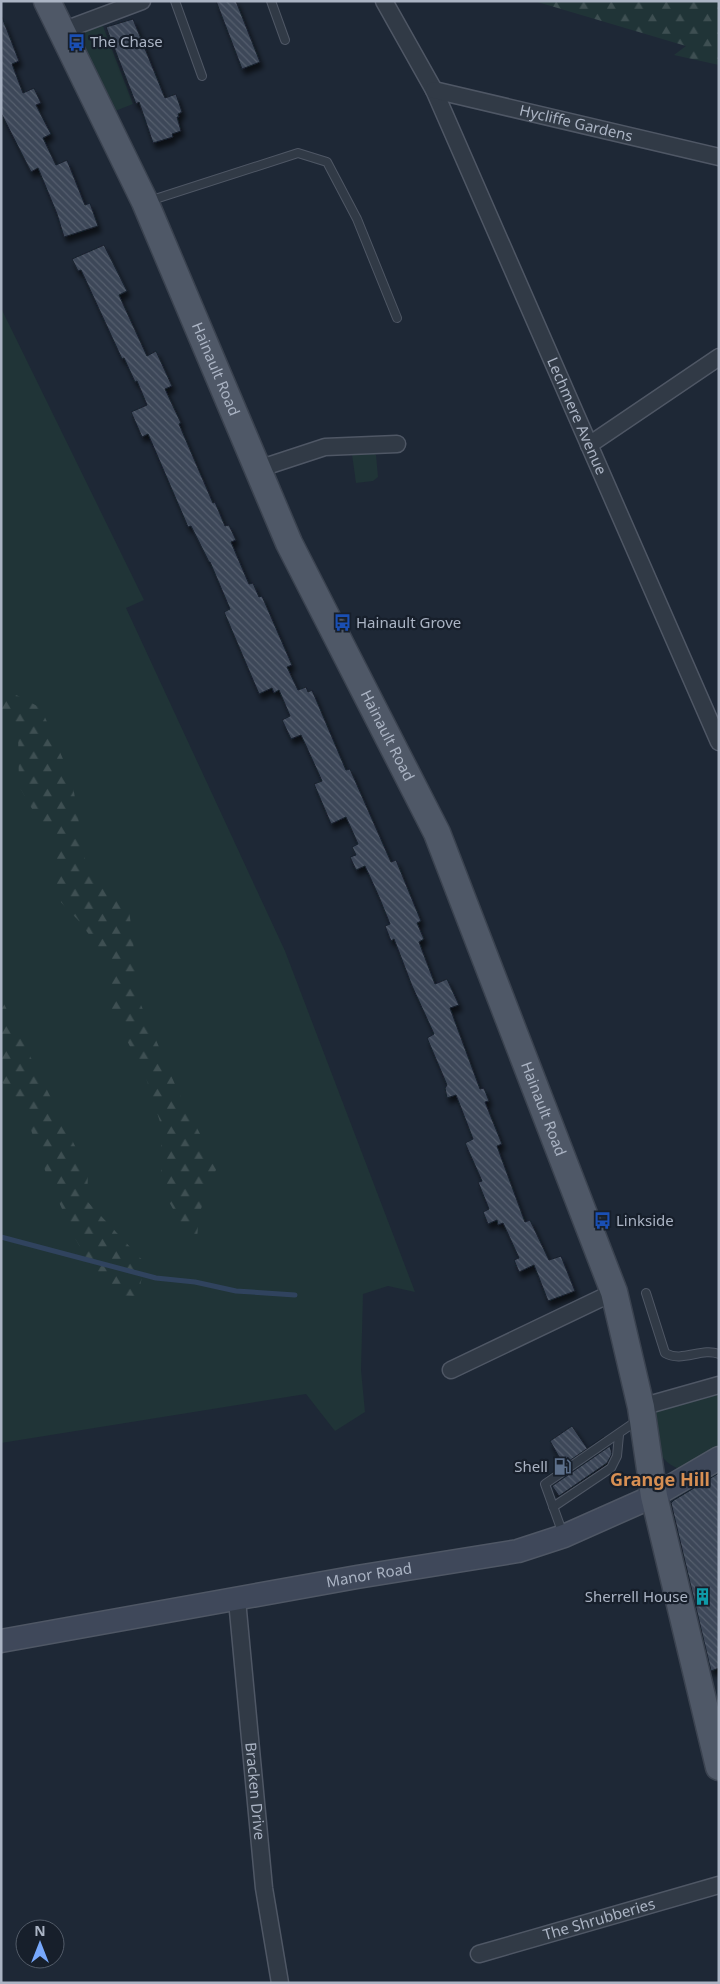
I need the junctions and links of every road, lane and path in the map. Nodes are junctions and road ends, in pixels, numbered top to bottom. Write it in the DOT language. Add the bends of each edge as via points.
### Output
graph roads {
  1 [pos="47,1"];
  2 [pos="142,1"];
  3 [pos="175,1"];
  4 [pos="271,1"];
  5 [pos="384,1"];
  6 [pos="62,31"];
  7 [pos="285,40"];
  8 [pos="202,76"];
  9 [pos="434,90"];
  10 [pos="719,157"];
  11 [pos="145,202"];
  12 [pos="397,318"];
  13 [pos="719,357"];
  14 [pos="396,444"];
  15 [pos="589,445"];
  16 [pos="258,469"];
  17 [pos="719,742"];
  18 [pos="614,1292"];
  19 [pos="646,1293"];
  20 [pos="719,1354"];
  21 [pos="451,1370"];
  22 [pos="719,1385"];
  23 [pos="642,1412"];
  24 [pos="619,1435"];
  25 [pos="719,1458"];
  26 [pos="654,1496"];
  27 [pos="553,1507"];
  28 [pos="564,1536"];
  29 [pos="237,1600"];
  30 [pos="1,1641"];
  31 [pos="719,1767"];
  32 [pos="719,1885"];
  33 [pos="479,1954"];
  34 [pos="280,1983"];
  1 -- 6 [label="main road, Hainault Road"];
  2 -- 6 [label="street"];
  3 -- 8 [label="lane"];
  4 -- 7 [label="lane"];
  5 -- 9 [label="street"];
  6 -- 11 [label="main road, Hainault Road"];
  9 -- 10 [label="street, Hycliffe Gardens"];
  9 -- 15 [label="street, Lechmere Avenue"];
  11 -- 12 [label="lane" via="298,153 326,162 357,219"];
  11 -- 16 [label="main road, Hainault Road"];
  13 -- 15 [label="street"];
  14 -- 16 [label="street" via="325,447"];
  15 -- 17 [label="street, Lechmere Avenue"];
  16 -- 18 [label="main road, Hainault Road" via="289,543 437,834"];
  18 -- 21 [label="street"];
  18 -- 23 [label="main road, Hainault Road"];
  19 -- 20 [label="lane" via="664,1353 676,1356 706,1352"];
  22 -- 23 [label="street"];
  23 -- 24 [label="lane"];
  23 -- 26 [label="main road, Hainault Road"];
  24 -- 27 [label="lane" via="617,1456 611,1468"];
  24 -- 27 [label="lane" via="545,1484"];
  25 -- 26 [label="main road, Manor Road"];
  26 -- 28 [label="main road, Manor Road"];
  26 -- 31 [label="main road, Hainault Road"];
  27 -- 28 [label="lane"];
  28 -- 29 [label="main road, Manor Road" via="518,1551"];
  29 -- 30 [label="main road, Manor Road"];
  29 -- 34 [label="street, Bracken Drive" via="264,1888"];
  32 -- 33 [label="street, The Shrubberies"];
}
